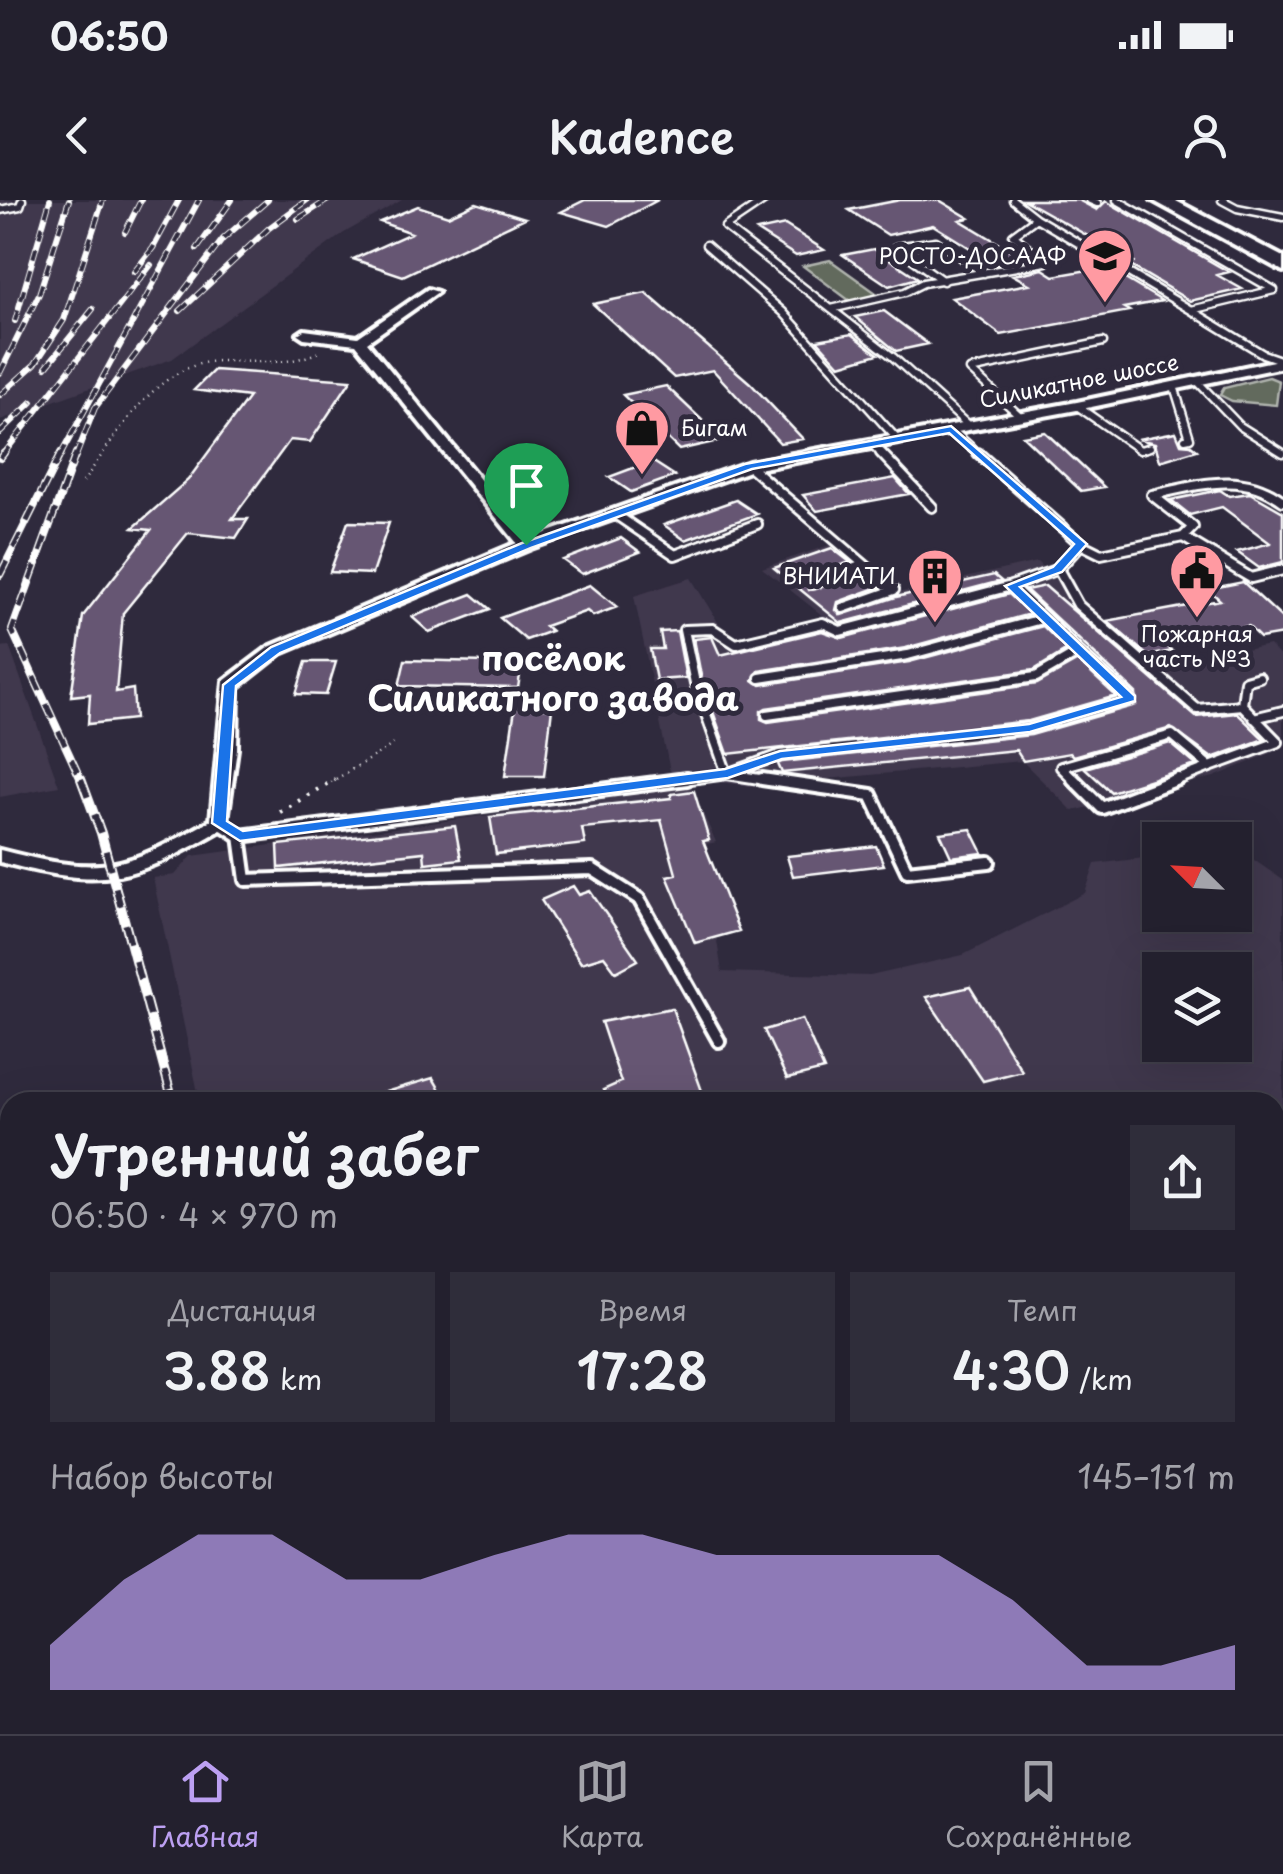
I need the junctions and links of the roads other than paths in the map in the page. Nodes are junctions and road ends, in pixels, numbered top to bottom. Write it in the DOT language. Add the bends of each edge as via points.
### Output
graph roads {
  1 [pos="22,200"];
  2 [pos="765,200"];
  3 [pos="1013,200"];
  4 [pos="1116,200"];
  5 [pos="1162,200"];
  6 [pos="1190,200"];
  7 [pos="1222,200"];
  8 [pos="0,210"];
  9 [pos="1036,218"];
  10 [pos="1283,218"];
  11 [pos="706,246"];
  12 [pos="1283,249"];
  13 [pos="1283,265"];
  14 [pos="985,274"];
  15 [pos="943,281"];
  16 [pos="432,292"];
  17 [pos="832,309"];
  18 [pos="1191,310"];
  19 [pos="304,334"];
  20 [pos="360,341"];
  21 [pos="1103,342"];
  22 [pos="1283,362"];
  23 [pos="1197,381"];
  24 [pos="1174,386"];
  25 [pos="1077,406"];
  26 [pos="1020,416"];
  27 [pos="969,426"];
  28 [pos="951,429"];
  29 [pos="897,439"];
  30 [pos="1185,440"];
  31 [pos="871,444"];
  32 [pos="1150,447"];
  33 [pos="1283,453"];
  34 [pos="750,466"];
  35 [pos="1283,501"];
  36 [pos="932,508"];
  37 [pos="615,514"];
  38 [pos="757,524"];
  39 [pos="1183,537"];
  40 [pos="1081,544"];
  41 [pos="526,545"];
  42 [pos="864,564"];
  43 [pos="1058,570"];
  44 [pos="1283,570"];
  45 [pos="813,584"];
  46 [pos="1011,586"];
  47 [pos="844,608"];
  48 [pos="1044,618"];
  49 [pos="1078,652"];
  50 [pos="760,678"];
  51 [pos="1259,678"];
  52 [pos="1242,705"];
  53 [pos="1283,712"];
  54 [pos="767,715"];
  55 [pos="1254,718"];
  56 [pos="1210,767"];
  57 [pos="728,774"];
  58 [pos="220,823"];
  59 [pos="240,836"];
  60 [pos="0,856"];
  61 [pos="989,862"];
  62 [pos="718,1041"];
  1 -- 8 [label="lane"];
  2 -- 17 [label="lane" via="725,228"];
  3 -- 9 [label="lane"];
  4 -- 18 [label="lane" via="1275,291"];
  5 -- 13 [label="main road"];
  6 -- 12 [label="main road"];
  7 -- 10 [label="lane"];
  9 -- 14 [label="lane" via="1012,236 1048,260"];
  9 -- 18 [label="lane"];
  11 -- 29 [label="lane" via="788,317"];
  14 -- 15 [label="lane"];
  14 -- 15 [label="lane" via="936,241 896,247"];
  15 -- 17 [label="lane"];
  16 -- 20 [label="street"];
  17 -- 27 [label="lane"];
  18 -- 22 [label="lane"];
  19 -- 20 [label="street"];
  20 -- 41 [label="street"];
  21 -- 26 [label="lane" via="970,370"];
  22 -- 23 [label="street, Силикатное шоссе"];
  23 -- 24 [label="street, Силикатное шоссе"];
  23 -- 33 [label="lane" via="1240,426"];
  24 -- 25 [label="street, Силикатное шоссе"];
  24 -- 30 [label="lane" via="1190,438"];
  25 -- 26 [label="street, Силикатное шоссе"];
  25 -- 32 [label="lane" via="1140,450"];
  26 -- 27 [label="street, Силикатное шоссе"];
  27 -- 28 [label="street, Силикатное шоссе"];
  28 -- 29 [label="street, Силикатное шоссе"];
  28 -- 40 [label="lane"];
  29 -- 31 [label="street, Силикатное шоссе"];
  31 -- 34 [label="street, Силикатное шоссе"];
  31 -- 36 [label="lane"];
  34 -- 37 [label="street, Силикатное шоссе"];
  34 -- 42 [label="lane"];
  35 -- 39 [label="lane" via="1263,486 1212,482 1152,496 1193,527"];
  37 -- 38 [label="lane" via="675,555"];
  37 -- 41 [label="street, Силикатное шоссе"];
  39 -- 40 [label="lane" via="1101,554"];
  39 -- 44 [label="lane" via="1251,578"];
  40 -- 43 [label="lane"];
  41 -- 58 [label="street, Силикатное шоссе" via="275,650 230,685"];
  42 -- 45 [label="lane"];
  42 -- 47 [label="lane" via="894,590"];
  43 -- 46 [label="lane"];
  43 -- 52 [label="lane" via="1078,605 1197,709"];
  46 -- 48 [label="lane"];
  46 -- 57 [label="lane" via="840,631 823,623 736,644 713,629 684,630"];
  48 -- 49 [label="lane"];
  48 -- 50 [label="lane" via="908,656"];
  49 -- 54 [label="lane" via="1036,677"];
  49 -- 57 [label="lane" via="1130,698 1030,728 780,755"];
  51 -- 52 [label="lane" via="1245,681"];
  52 -- 55 [label="lane"];
  53 -- 55 [label="lane"];
  55 -- 56 [label="lane" via="1278,742"];
  56 -- 56 [label="lane" via="1172,734 1061,767 1102,808"];
  57 -- 59 [label="lane"];
  57 -- 61 [label="lane" via="871,794 907,871"];
  58 -- 59 [label="lane"];
  58 -- 60 [label="street" via="164,855 111,872"];
  59 -- 62 [label="lane" via="246,880 592,869 638,899"];
}
